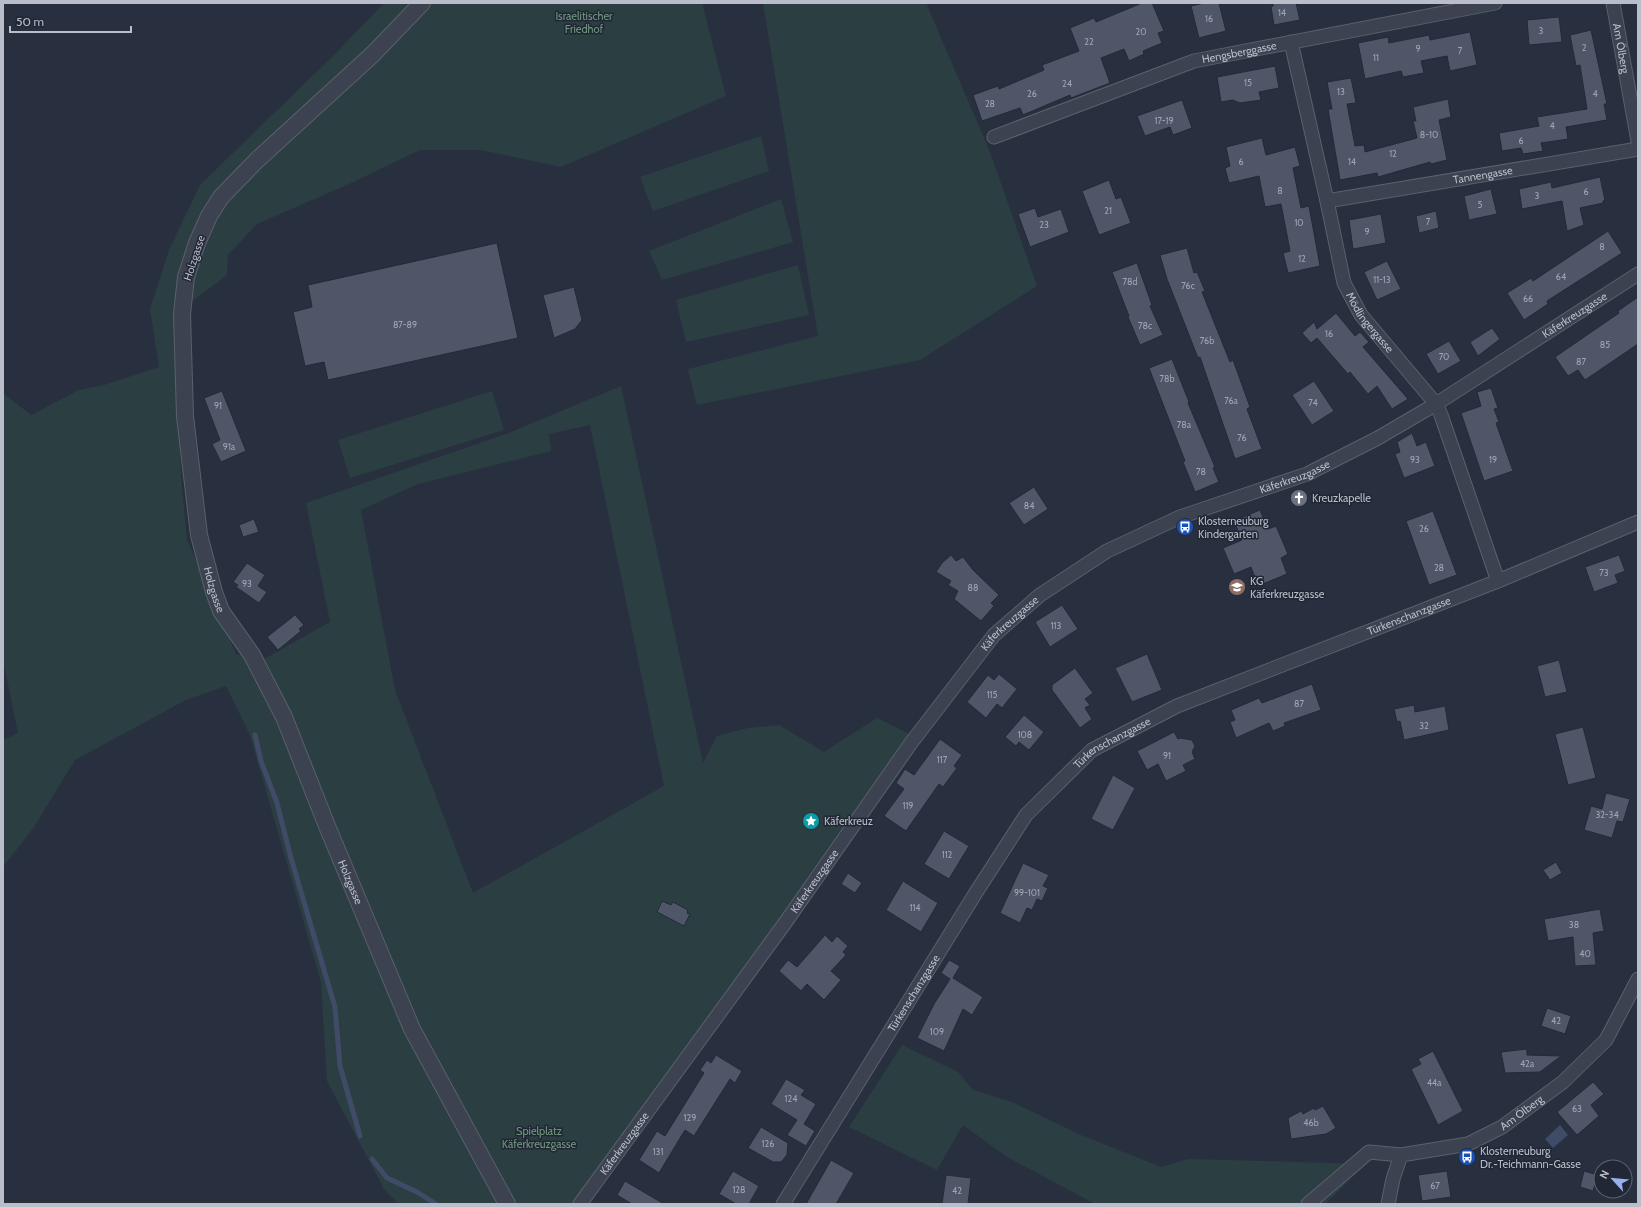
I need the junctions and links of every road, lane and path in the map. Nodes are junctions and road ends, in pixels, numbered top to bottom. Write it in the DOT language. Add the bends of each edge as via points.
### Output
graph roads {
  1 [pos="422,3"];
  2 [pos="1495,3"];
  3 [pos="1613,3"];
  4 [pos="1291,42"];
  5 [pos="994,137"];
  6 [pos="1638,141"];
  7 [pos="1638,149"];
  8 [pos="1327,201"];
  9 [pos="1638,274"];
  10 [pos="1436,404"];
  11 [pos="1638,522"];
  12 [pos="1498,581"];
  13 [pos="1638,979"];
  14 [pos="1401,1155"];
  15 [pos="507,1204"];
  16 [pos="580,1204"];
  17 [pos="783,1204"];
  18 [pos="1308,1204"];
  19 [pos="1388,1204"];
  1 -- 15 [label="street, Holzgasse" via="373,54 257,160 221,197 209,216 186,277 182,314 185,416 199,535 220,611 252,655 284,717 412,1029"];
  2 -- 4 [label="street, Hengsberggasse"];
  3 -- 6 [label="street, Am Ölberg"];
  4 -- 5 [label="street, Hengsberggasse" via="1194,61"];
  4 -- 8 [label="street, Mödlingergasse"];
  7 -- 8 [label="street, Tannengasse"];
  8 -- 10 [label="street, Mödlingergasse" via="1344,283 1361,315"];
  9 -- 10 [label="street, Käferkreuzgasse"];
  10 -- 12 [label="street, Mödlingergasse"];
  10 -- 16 [label="street, Käferkreuzgasse" via="1378,438 1307,474 1180,517 1107,551 1040,595 994,635 910,743 785,923"];
  11 -- 12 [label="street, Türkenschanzgasse"];
  12 -- 17 [label="street, Türkenschanzgasse" via="1177,706 1092,750 1026,815"];
  13 -- 14 [label="street, Am Ölberg" via="1606,1040 1563,1082 1502,1127 1468,1144"];
  14 -- 18 [label="street, Am Ölberg" via="1369,1152"];
  14 -- 19 [label="street"];
}
